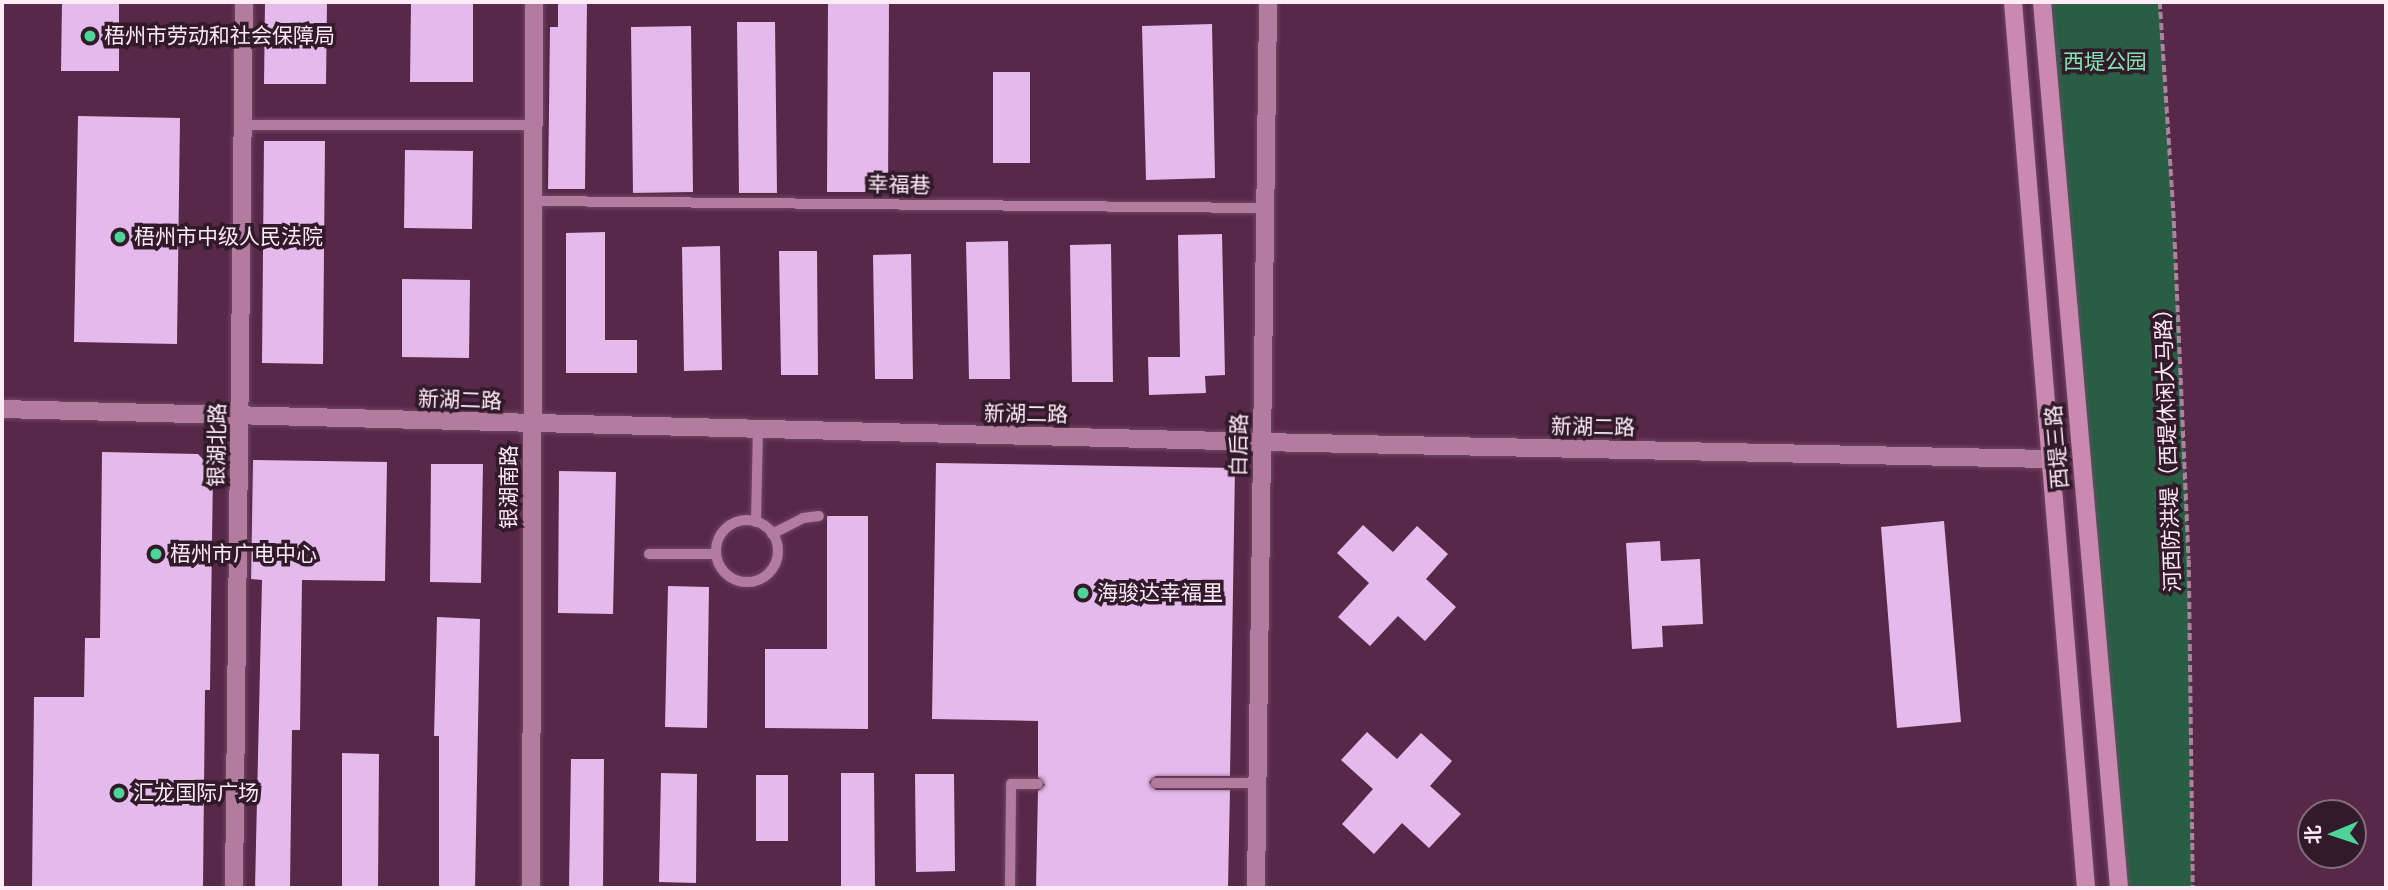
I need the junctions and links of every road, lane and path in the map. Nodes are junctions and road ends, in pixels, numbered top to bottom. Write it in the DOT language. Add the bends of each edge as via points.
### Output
graph roads {
  1 [pos="244,2"];
  2 [pos="534,2"];
  3 [pos="1268,2"];
  4 [pos="2013,2"];
  5 [pos="2042,2"];
  6 [pos="2160,2"];
  7 [pos="243,125"];
  8 [pos="533,125"];
  9 [pos="533,201"];
  10 [pos="1264,208"];
  11 [pos="2,409"];
  12 [pos="240,416"];
  13 [pos="532,424"];
  14 [pos="758,430"];
  15 [pos="1262,442"];
  16 [pos="2050,459"];
  17 [pos="819,516"];
  18 [pos="756,522"];
  19 [pos="772,534"];
  20 [pos="649,554"];
  21 [pos="716,554"];
  22 [pos="1156,783"];
  23 [pos="1257,783"];
  24 [pos="1038,784"];
  25 [pos="234,888"];
  26 [pos="531,888"];
  27 [pos="1010,888"];
  28 [pos="1256,888"];
  29 [pos="2086,888"];
  30 [pos="2119,888"];
  31 [pos="2193,888"];
  1 -- 7 [label="street, 银湖北路"];
  2 -- 8 [label="street, 银湖南路"];
  3 -- 10 [label="street, 白后路"];
  4 -- 16 [label="main road, 西堤三路"];
  5 -- 30 [label="main road, 西堤三路"];
  6 -- 31 [label="path, 河西防洪堤（西堤休闲大马路）" via="2189,560"];
  7 -- 8 [label="lane"];
  7 -- 12 [label="street, 银湖北路"];
  8 -- 9 [label="street, 银湖南路"];
  9 -- 10 [label="lane, 幸福巷"];
  9 -- 13 [label="street, 银湖南路"];
  10 -- 15 [label="street, 白后路"];
  11 -- 12 [label="street, 新湖二路"];
  12 -- 13 [label="street, 新湖二路"];
  12 -- 25 [label="street, 银湖北路"];
  13 -- 14 [label="street, 新湖二路"];
  13 -- 26 [label="street, 银湖南路"];
  14 -- 15 [label="street, 新湖二路"];
  14 -- 18 [label="lane"];
  15 -- 16 [label="street, 新湖二路"];
  15 -- 23 [label="street, 白后路"];
  16 -- 29 [label="main road, 西堤三路"];
  17 -- 19 [label="lane" via="803,518"];
  18 -- 19 [label="lane"];
  18 -- 21 [label="lane" via="746,520 727,527"];
  19 -- 21 [label="lane" via="775,563 752,582 724,573"];
  20 -- 21 [label="lane"];
  22 -- 23 [label="lane"];
  23 -- 28 [label="street, 白后路"];
  24 -- 27 [label="lane" via="1011,784"];
}
